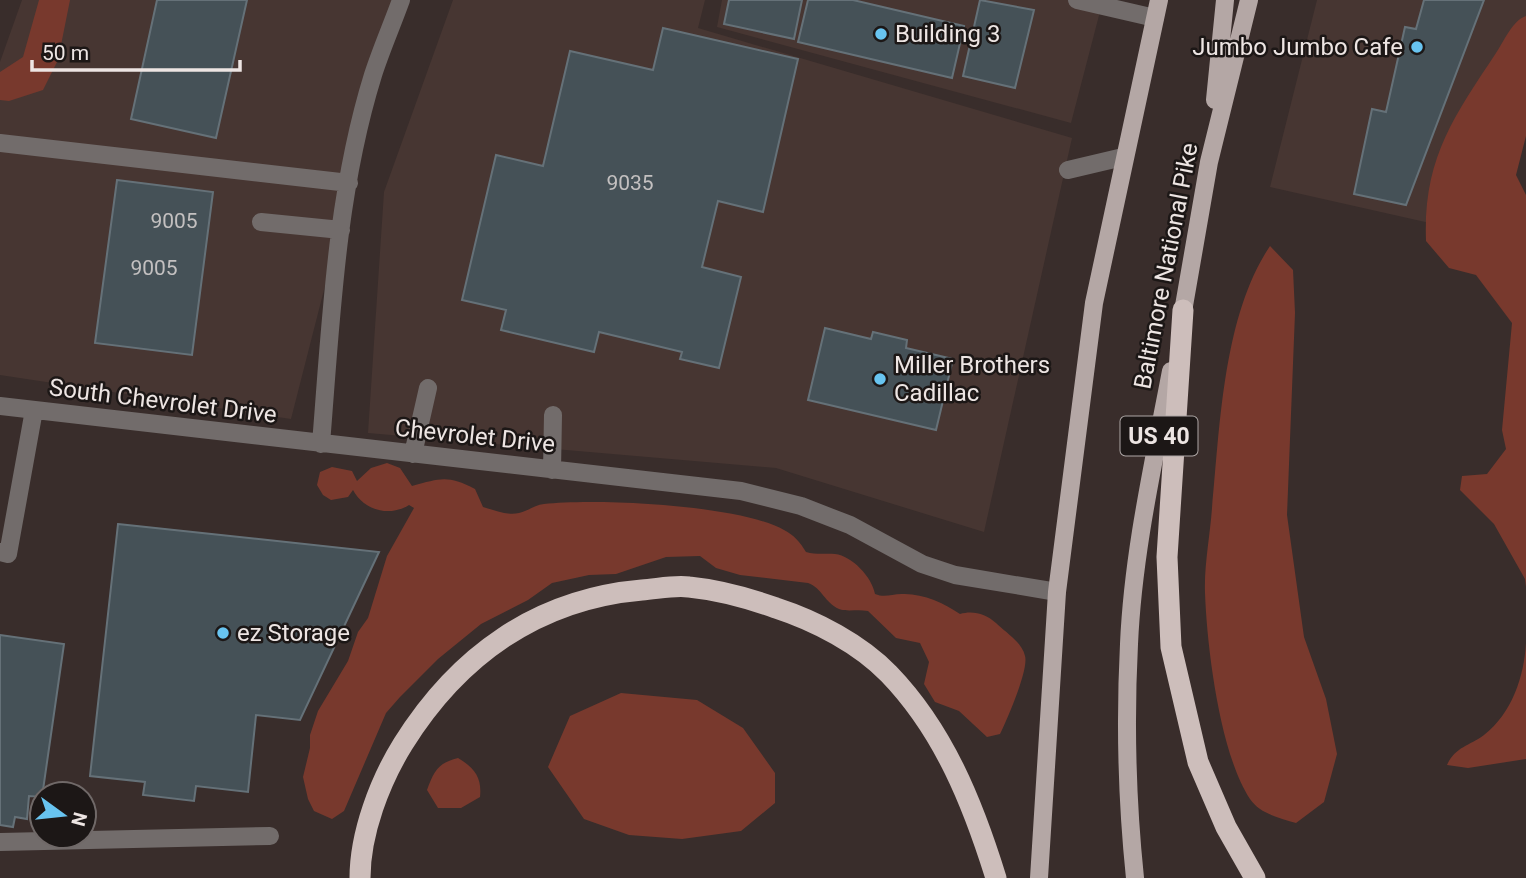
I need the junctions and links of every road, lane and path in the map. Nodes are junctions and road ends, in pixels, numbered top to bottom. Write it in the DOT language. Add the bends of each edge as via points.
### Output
graph roads {
  1 [pos="401,0"];
  2 [pos="1077,0"];
  3 [pos="1225,0"];
  4 [pos="1249,0"];
  5 [pos="1157,9"];
  6 [pos="0,143"];
  7 [pos="1123,157"];
  8 [pos="1209,162"];
  9 [pos="1068,170"];
  10 [pos="349,183"];
  11 [pos="261,222"];
  12 [pos="341,230"];
  13 [pos="1183,310"];
  14 [pos="428,388"];
  15 [pos="0,406"];
  16 [pos="34,410"];
  17 [pos="553,415"];
  18 [pos="321,444"];
  19 [pos="413,454"];
  20 [pos="552,470"];
  21 [pos="0,552"];
  22 [pos="1057,592"];
  23 [pos="270,836"];
  24 [pos="0,842"];
  25 [pos="360,878"];
  26 [pos="996,878"];
  27 [pos="1039,878"];
  28 [pos="1135,878"];
  29 [pos="1255,878"];
  1 -- 10 [label="street" via="373,76"];
  2 -- 5 [label="street"];
  3 -- 8 [label="main road"];
  4 -- 8 [label="main road, Baltimore National Pike / US 40"];
  5 -- 7 [label="main road"];
  6 -- 10 [label="street"];
  7 -- 9 [label="street"];
  7 -- 22 [label="main road" via="1094,303"];
  8 -- 13 [label="main road, Baltimore National Pike / US 40"];
  10 -- 12 [label="street"];
  11 -- 12 [label="street"];
  12 -- 18 [label="street"];
  13 -- 28 [label="main road, Baltimore National Pike / US 40" via="1145,505 1129,642 1128,763"];
  13 -- 29 [label="highway" via="1167,557 1171,647 1198,762 1226,827"];
  14 -- 19 [label="street"];
  15 -- 16 [label="street, South Chevrolet Drive"];
  16 -- 18 [label="street, South Chevrolet Drive"];
  16 -- 21 [label="street" via="8,554"];
  17 -- 20 [label="street"];
  18 -- 19 [label="street, Chevrolet Drive"];
  19 -- 20 [label="street, Chevrolet Drive"];
  20 -- 22 [label="street, Chevrolet Drive" via="741,491 801,506 850,525 922,564 955,575"];
  22 -- 27 [label="main road"];
  23 -- 24 [label="street"];
  25 -- 26 [label="highway" via="373,811 391,763 419,718 487,647 528,622 584,598 686,586 741,596 793,613 839,635 888,673 922,712 951,761 978,821"];
}
